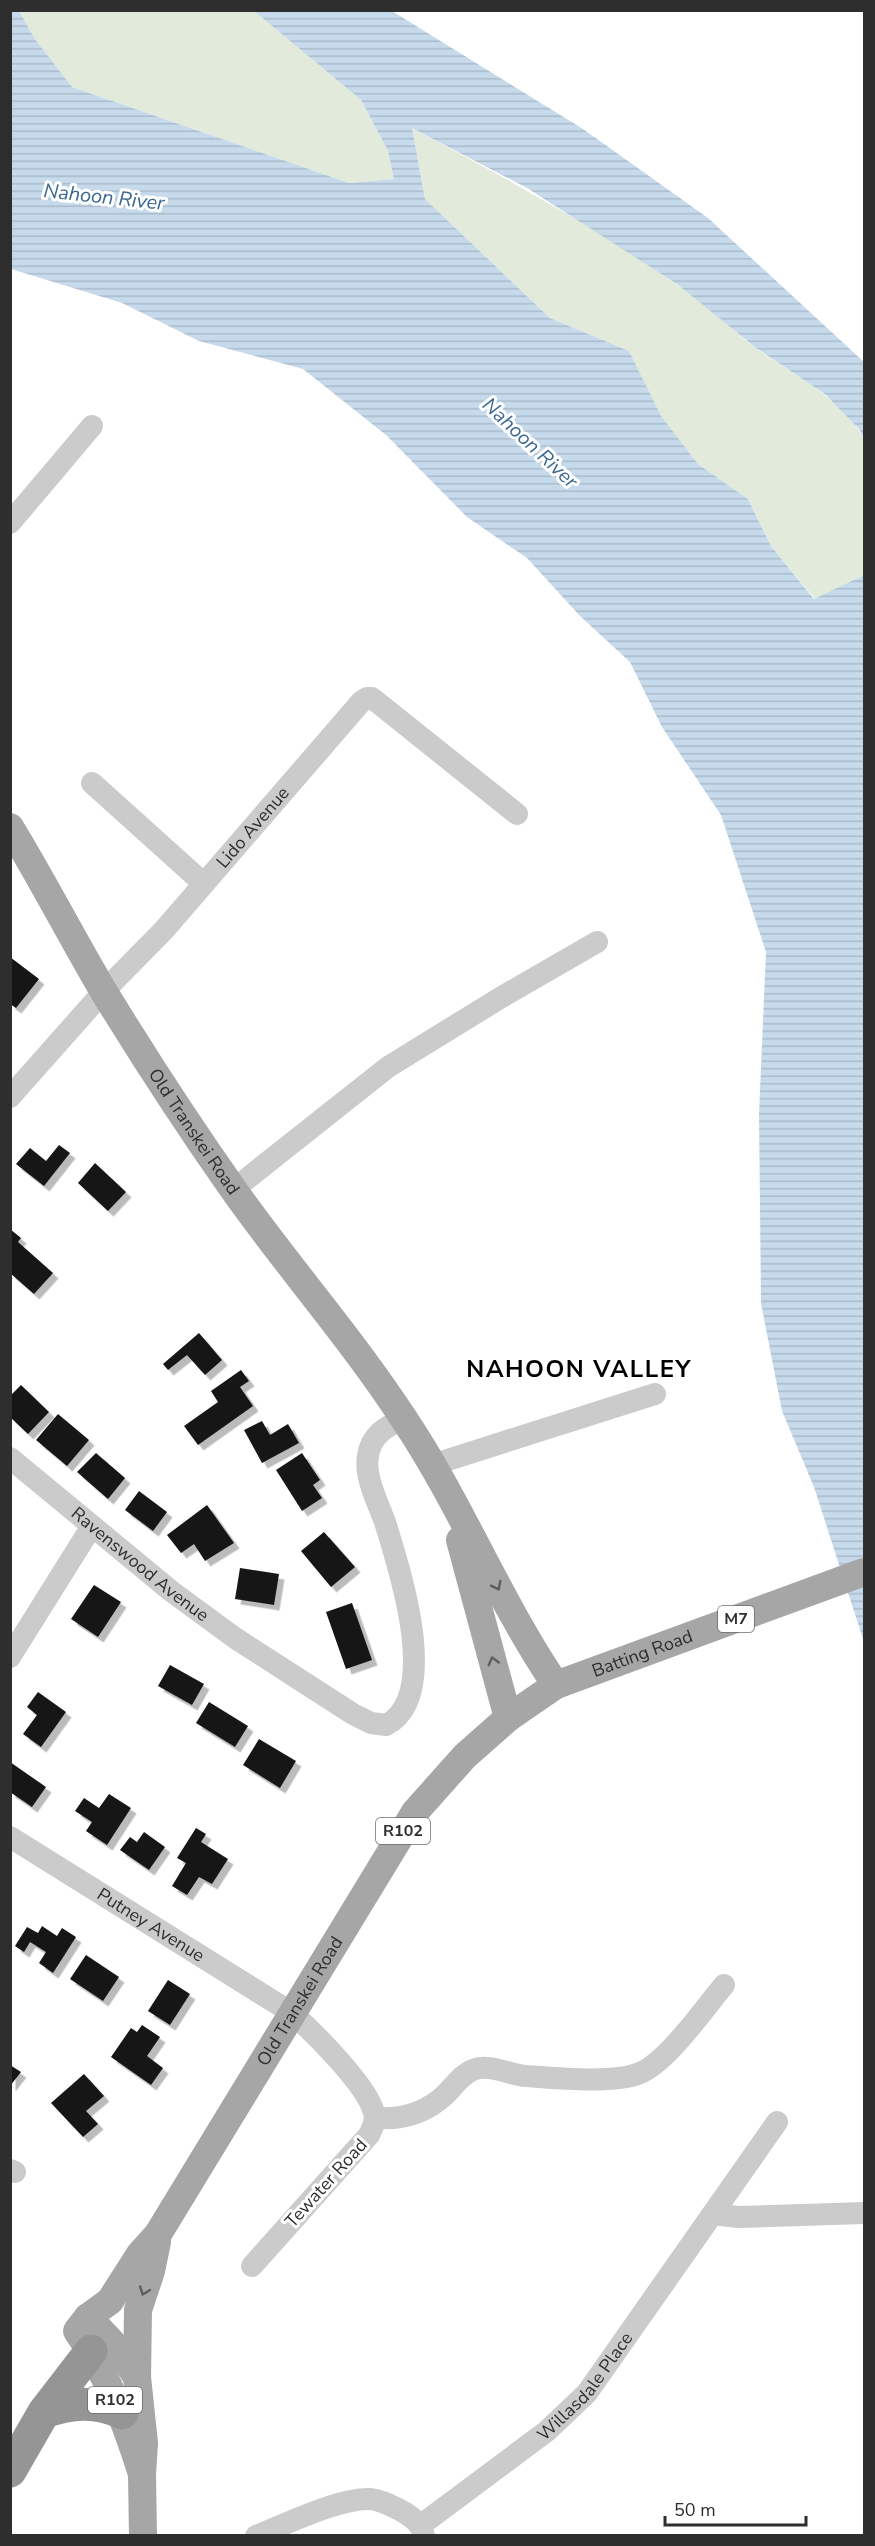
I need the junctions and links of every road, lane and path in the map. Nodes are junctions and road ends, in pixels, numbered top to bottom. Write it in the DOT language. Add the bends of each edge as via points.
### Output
graph roads {
  1 [pos="92,426"];
  2 [pos="10,523"];
  3 [pos="92,783"];
  4 [pos="517,814"];
  5 [pos="10,827"];
  6 [pos="203,883"];
  7 [pos="597,942"];
  8 [pos="104,991"];
  9 [pos="10,1097"];
  10 [pos="234,1189"];
  11 [pos="655,1394"];
  12 [pos="404,1419"];
  13 [pos="10,1458"];
  14 [pos="432,1465"];
  15 [pos="449,1497"];
  16 [pos="92,1526"];
  17 [pos="864,1572"];
  18 [pos="10,1657"];
  19 [pos="607,1667"];
  20 [pos="556,1685"];
  21 [pos="508,1718"];
  22 [pos="10,1837"];
  23 [pos="724,1985"];
  24 [pos="292,2013"];
  25 [pos="375,2118"];
  26 [pos="777,2122"];
  27 [pos="864,2213"];
  28 [pos="713,2214"];
  29 [pos="158,2234"];
  30 [pos="252,2266"];
  31 [pos="94,2327"];
  32 [pos="137,2377"];
  33 [pos="44,2412"];
  34 [pos="122,2413"];
  35 [pos="10,2425"];
  36 [pos="10,2470"];
  37 [pos="142,2474"];
  38 [pos="423,2530"];
  39 [pos="143,2535"];
  40 [pos="256,2535"];
  1 -- 2 [label="street"];
  3 -- 6 [label="street"];
  4 -- 6 [label="street, Lido Avenue" via="372,698 367,698"];
  5 -- 8 [label="main road, Old Transkei Road"];
  6 -- 8 [label="street, Lido Avenue"];
  7 -- 10 [label="street" via="388,1067"];
  8 -- 9 [label="street, Lido Avenue"];
  8 -- 10 [label="main road, Old Transkei Road"];
  10 -- 12 [label="main road, Old Transkei Road"];
  11 -- 14 [label="street"];
  12 -- 14 [label="main road, Old Transkei Road"];
  12 -- 16 [label="street, Ravenswood Avenue" via="375,1436 367,1463 411,1623 414,1657 413,1684 405,1707 386,1725 353,1714 235,1638"];
  13 -- 16 [label="street, Ravenswood Avenue"];
  14 -- 15 [label="main road, Old Transkei Road"];
  15 -- 20 [label="main road, Old Transkei Road, one-way" via="510,1612"];
  21 -- 15 [label="main road, Old Transkei Road, one-way"];
  16 -- 18 [label="street"];
  17 -- 19 [label="main road, Batting Road / M7"];
  19 -- 20 [label="main road, Batting Road / R102"];
  20 -- 21 [label="main road, Old Transkei Road / R102"];
  21 -- 24 [label="main road, Old Transkei Road / R102" via="465,1756 415,1812"];
  22 -- 24 [label="street, Putney Avenue"];
  23 -- 25 [label="street" via="670,2050 639,2073 592,2078 523,2076 473,2069 425,2109 394,2120"];
  24 -- 25 [label="street, Tewater Road" via="354,2080 372,2105"];
  24 -- 29 [label="main road, Old Transkei Road / R102"];
  25 -- 30 [label="street, Tewater Road" via="361,2146"];
  26 -- 28 [label="street, Willasdale Place"];
  27 -- 28 [label="street" via="738,2217"];
  28 -- 38 [label="street, Willasdale Place" via="587,2393"];
  29 -- 31 [label="main road, Old Transkei Road / R102" via="140,2254"];
  29 -- 32 [label="main road, one-way" via="138,2310"];
  31 -- 32 [label="main road"];
  31 -- 33 [label="highway"];
  31 -- 34 [label="main road, R102"];
  31 -- 35 [label="highway" via="53,2369"];
  32 -- 37 [label="main road, R102" via="144,2443"];
  33 -- 34 [label="highway" via="83,2403"];
  33 -- 36 [label="highway"];
  34 -- 37 [label="main road, R102"];
  37 -- 39 [label="main road, R102"];
  38 -- 40 [label="street" via="405,2513 385,2502 359,2499"];
}
